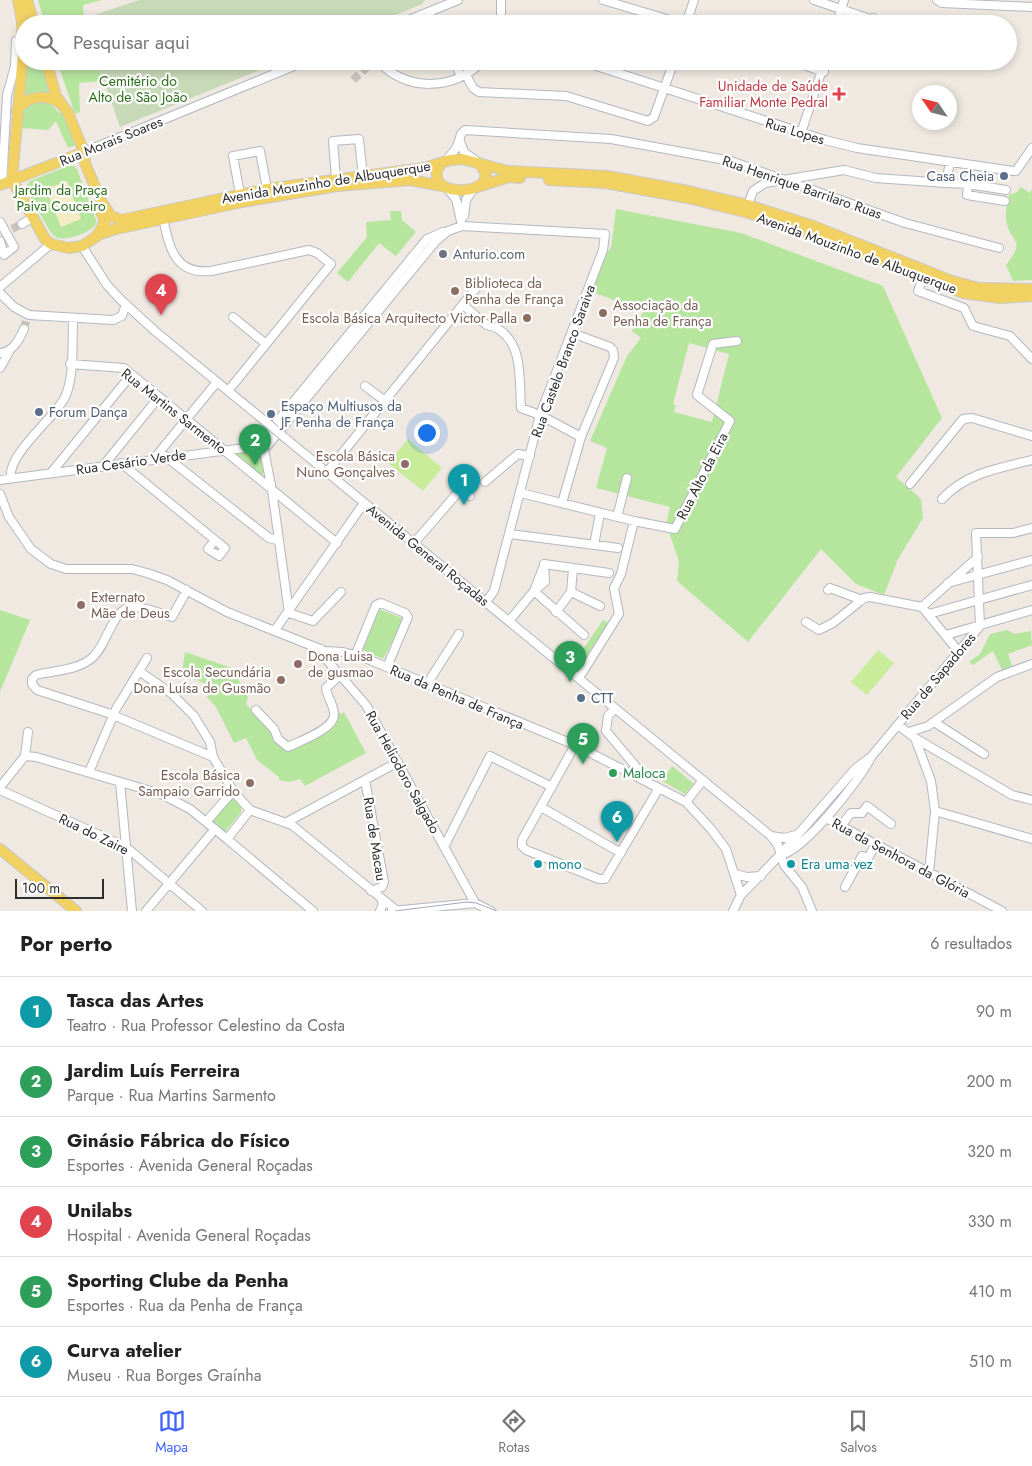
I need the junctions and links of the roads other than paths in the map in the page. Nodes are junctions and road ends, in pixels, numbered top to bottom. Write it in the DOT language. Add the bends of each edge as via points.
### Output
graph roads {
  1 [pos="18,0"];
  2 [pos="27,0"];
  3 [pos="458,0"];
  4 [pos="500,0"];
  5 [pos="603,0"];
  6 [pos="694,0"];
  7 [pos="814,0"];
  8 [pos="844,0"];
  9 [pos="940,1"];
  10 [pos="1032,6"];
  11 [pos="842,9"];
  12 [pos="21,15"];
  13 [pos="31,15"];
  14 [pos="420,15"];
  15 [pos="501,15"];
  16 [pos="654,15"];
  17 [pos="688,15"];
  18 [pos="840,15"];
  19 [pos="859,15"];
  20 [pos="15,68"];
  21 [pos="21,70"];
  22 [pos="49,70"];
  23 [pos="284,70"];
  24 [pos="390,70"];
  25 [pos="461,70"];
  26 [pos="468,70"];
  27 [pos="609,70"];
  28 [pos="671,70"];
  29 [pos="820,70"];
  30 [pos="823,71"];
  31 [pos="463,73"];
  32 [pos="665,88"];
  33 [pos="4,94"];
  34 [pos="63,105"];
  35 [pos="17,111"];
  36 [pos="801,133"];
  37 [pos="460,141"];
  38 [pos="1032,148"];
  39 [pos="2,150"];
  40 [pos="84,152"];
  41 [pos="443,162"];
  42 [pos="478,162"];
  43 [pos="950,162"];
  44 [pos="785,179"];
  45 [pos="12,180"];
  46 [pos="362,180"];
  47 [pos="337,182"];
  48 [pos="946,183"];
  49 [pos="968,184"];
  50 [pos="1,185"];
  51 [pos="444,187"];
  52 [pos="476,187"];
  53 [pos="1006,190"];
  54 [pos="268,193"];
  55 [pos="241,198"];
  56 [pos="101,201"];
  57 [pos="1005,201"];
  58 [pos="748,205"];
  59 [pos="163,215"];
  60 [pos="32,218"];
  61 [pos="0,222"];
  62 [pos="22,224"];
  63 [pos="462,226"];
  64 [pos="5,235"];
  65 [pos="97,235"];
  66 [pos="51,244"];
  67 [pos="82,246"];
  68 [pos="999,248"];
  69 [pos="923,278"];
  70 [pos="0,287"];
  71 [pos="478,287"];
  72 [pos="1032,289"];
  73 [pos="0,293"];
  74 [pos="1032,296"];
  75 [pos="126,304"];
  76 [pos="463,305"];
  77 [pos="233,317"];
  78 [pos="73,318"];
  79 [pos="24,329"];
  80 [pos="572,333"];
  81 [pos="737,341"];
  82 [pos="266,344"];
  83 [pos="12,347"];
  84 [pos="0,353"];
  85 [pos="1032,359"];
  86 [pos="70,364"];
  87 [pos="0,368"];
  88 [pos="131,375"];
  89 [pos="217,382"];
  90 [pos="365,386"];
  91 [pos="228,391"];
  92 [pos="159,397"];
  93 [pos="385,401"];
  94 [pos="540,415"];
  95 [pos="186,420"];
  96 [pos="1032,436"];
  97 [pos="581,437"];
  98 [pos="262,445"];
  99 [pos="222,449"];
  100 [pos="157,455"];
  101 [pos="530,456"];
  102 [pos="167,457"];
  103 [pos="1032,460"];
  104 [pos="122,463"];
  105 [pos="103,466"];
  106 [pos="327,472"];
  107 [pos="51,473"];
  108 [pos="11,478"];
  109 [pos="627,478"];
  110 [pos="0,480"];
  111 [pos="485,482"];
  112 [pos="910,484"];
  113 [pos="272,490"];
  114 [pos="522,493"];
  115 [pos="0,494"];
  116 [pos="470,496"];
  117 [pos="942,499"];
  118 [pos="364,503"];
  119 [pos="562,503"];
  120 [pos="600,513"];
  121 [pos="617,517"];
  122 [pos="634,521"];
  123 [pos="1032,528"];
  124 [pos="510,534"];
  125 [pos="216,540"];
  126 [pos="277,540"];
  127 [pos="337,543"];
  128 [pos="414,543"];
  129 [pos="594,545"];
  130 [pos="618,548"];
  131 [pos="978,557"];
  132 [pos="1032,560"];
  133 [pos="573,569"];
  134 [pos="609,573"];
  135 [pos="979,575"];
  136 [pos="948,583"];
  137 [pos="1032,585"];
  138 [pos="187,590"];
  139 [pos="828,590"];
  140 [pos="534,591"];
  141 [pos="341,592"];
  142 [pos="571,592"];
  143 [pos="862,600"];
  144 [pos="980,600"];
  145 [pos="486,602"];
  146 [pos="600,606"];
  147 [pos="922,607"];
  148 [pos="1032,610"];
  149 [pos="556,612"];
  150 [pos="289,613"];
  151 [pos="929,614"];
  152 [pos="509,621"];
  153 [pos="806,622"];
  154 [pos="980,626"];
  155 [pos="275,630"];
  156 [pos="459,634"];
  157 [pos="584,635"];
  158 [pos="946,635"];
  159 [pos="321,649"];
  160 [pos="959,652"];
  161 [pos="355,656"];
  162 [pos="147,658"];
  163 [pos="1032,664"];
  164 [pos="387,667"];
  165 [pos="139,671"];
  166 [pos="340,675"];
  167 [pos="579,678"];
  168 [pos="427,684"];
  169 [pos="615,708"];
  170 [pos="256,710"];
  171 [pos="114,715"];
  172 [pos="934,722"];
  173 [pos="898,725"];
  174 [pos="28,732"];
  175 [pos="912,735"];
  176 [pos="575,745"];
  177 [pos="984,754"];
  178 [pos="25,756"];
  179 [pos="213,757"];
  180 [pos="871,757"];
  181 [pos="398,762"];
  182 [pos="89,772"];
  183 [pos="366,780"];
  184 [pos="704,780"];
  185 [pos="120,782"];
  186 [pos="648,782"];
  187 [pos="552,787"];
  188 [pos="659,788"];
  189 [pos="0,789"];
  190 [pos="233,791"];
  191 [pos="1032,800"];
  192 [pos="686,802"];
  193 [pos="541,807"];
  194 [pos="250,810"];
  195 [pos="935,811"];
  196 [pos="826,818"];
  197 [pos="206,822"];
  198 [pos="287,822"];
  199 [pos="891,824"];
  200 [pos="841,826"];
  201 [pos="215,830"];
  202 [pos="798,834"];
  203 [pos="771,836"];
  204 [pos="226,839"];
  205 [pos="1032,839"];
  206 [pos="126,847"];
  207 [pos="444,847"];
  208 [pos="874,847"];
  209 [pos="0,849"];
  210 [pos="621,853"];
  211 [pos="780,855"];
  212 [pos="0,857"];
  213 [pos="929,872"];
  214 [pos="735,874"];
  215 [pos="760,876"];
  216 [pos="170,883"];
  217 [pos="845,886"];
  218 [pos="371,891"];
  219 [pos="741,895"];
  220 [pos="381,898"];
  221 [pos="475,902"];
  222 [pos="396,910"];
  223 [pos="66,911"];
  224 [pos="76,911"];
  225 [pos="132,911"];
  226 [pos="146,911"];
  227 [pos="202,911"];
  228 [pos="313,911"];
  229 [pos="380,911"];
  230 [pos="390,911"];
  231 [pos="491,911"];
  232 [pos="732,911"];
  233 [pos="812,911"];
  234 [pos="1002,911"];
  1 -- 12 [label="main road"];
  2 -- 13 [label="main road"];
  3 -- 14 [label="street"];
  4 -- 15 [label="street"];
  5 -- 16 [label="street"];
  6 -- 17 [label="street"];
  7 -- 11 [label="street"];
  8 -- 11 [label="street"];
  9 -- 10 [label="street"];
  11 -- 18 [label="street"];
  11 -- 19 [label="street"];
  20 -- 33 [label="street"];
  21 -- 35 [label="main road"];
  22 -- 34 [label="main road" via="56,96"];
  23 -- 40 [label="street, Rua Morais Soares"];
  24 -- 31 [label="street" via="400,78 423,84 448,82"];
  25 -- 31 [label="street"];
  26 -- 31 [label="street"];
  27 -- 32 [label="street, Rua Lopes"];
  28 -- 32 [label="street"];
  29 -- 30 [label="street"];
  30 -- 36 [label="street"];
  31 -- 32 [label="street" via="479,92 566,96 645,121 654,117"];
  32 -- 36 [label="street, Rua Lopes"];
  33 -- 39 [label="street"];
  34 -- 35 [label="main road" via="51,98 37,97 24,102"];
  34 -- 40 [label="main road"];
  35 -- 45 [label="main road"];
  36 -- 43 [label="street, Rua Lopes" via="857,148"];
  37 -- 41 [label="street, Rua Henrique Barrilaro Ruas"];
  37 -- 42 [label="street" via="464,152"];
  37 -- 44 [label="street, Rua Henrique Barrilaro Ruas" via="461,132 467,130 611,139 731,161"];
  38 -- 43 [label="street, Rua Lopes" via="1016,171"];
  39 -- 50 [label="street"];
  40 -- 45 [label="main road, Rua Morais Soares"];
  40 -- 56 [label="main road" via="85,163"];
  41 -- 42 [label="main road" via="458,159"];
  41 -- 46 [label="main road, Avenida Mouzinho de Albuquerque"];
  41 -- 51 [label="main road" via="435,175"];
  42 -- 52 [label="main road" via="486,174 484,182"];
  42 -- 58 [label="main road, Avenida Mouzinho de Albuquerque" via="508,171 607,176"];
  43 -- 48 [label="street"];
  44 -- 48 [label="street" via="844,170 876,178"];
  44 -- 58 [label="street" via="765,183 753,192"];
  44 -- 68 [label="street, Rua Henrique Barrilaro Ruas" via="905,223"];
  45 -- 50 [label="main road, Rua Morais Soares"];
  45 -- 60 [label="main road"];
  46 -- 47 [label="main road, Avenida Mouzinho de Albuquerque"];
  46 -- 47 [label="street" via="359,139 333,141"];
  46 -- 51 [label="main road, Avenida Mouzinho de Albuquerque" via="410,180"];
  47 -- 54 [label="main road, Avenida Mouzinho de Albuquerque"];
  48 -- 49 [label="street"];
  49 -- 53 [label="street"];
  49 -- 57 [label="street" via="967,195"];
  51 -- 52 [label="main road" via="458,190"];
  51 -- 63 [label="street" via="456,199"];
  52 -- 63 [label="street" via="466,200"];
  52 -- 69 [label="main road, Avenida Mouzinho de Albuquerque" via="509,177 606,183 688,198 784,224"];
  54 -- 55 [label="main road, Avenida Mouzinho de Albuquerque"];
  54 -- 55 [label="street" via="260,151 233,156"];
  55 -- 59 [label="main road, Avenida Mouzinho de Albuquerque"];
  56 -- 59 [label="main road, Avenida Mouzinho de Albuquerque" via="114,219"];
  56 -- 65 [label="main road" via="105,223"];
  58 -- 72 [label="main road, Avenida Mouzinho de Albuquerque" via="813,226 952,281 979,288"];
  59 -- 65 [label="main road, Avenida Mouzinho de Albuquerque"];
  59 -- 82 [label="street" via="173,254 183,265 197,271 211,271 309,250 317,252 331,264"];
  60 -- 62 [label="street"];
  60 -- 66 [label="main road" via="44,239"];
  61 -- 64 [label="street"];
  63 -- 80 [label="street, Rua Castelo Branco Saraiva" via="606,234"];
  63 -- 98 [label="street" via="427,239 268,445"];
  65 -- 67 [label="main road"];
  66 -- 67 [label="main road" via="64,248"];
  66 -- 70 [label="street"];
  67 -- 75 [label="street, Avenida General Roçadas" via="107,285"];
  69 -- 74 [label="main road, Avenida Mouzinho de Albuquerque" via="976,296"];
  69 -- 85 [label="street" via="918,291 964,308 973,326 1010,336"];
  71 -- 76 [label="street"];
  73 -- 78 [label="street" via="27,318"];
  75 -- 78 [label="street" via="124,314 116,319"];
  75 -- 89 [label="street, Avenida General Roçadas"];
  76 -- 93 [label="street"];
  76 -- 94 [label="street" via="509,338 518,357 521,408"];
  77 -- 82 [label="street"];
  78 -- 86 [label="street"];
  79 -- 83 [label="street"];
  80 -- 94 [label="street, Rua Castelo Branco Saraiva"];
  80 -- 97 [label="street" via="610,347 614,354"];
  81 -- 122 [label="street, Rua Alto da Eira" via="713,344 697,395 730,420 677,526 671,529"];
  82 -- 91 [label="street"];
  83 -- 84 [label="street"];
  83 -- 87 [label="street"];
  86 -- 88 [label="street, Rua Martins Sarmento" via="122,368"];
  86 -- 108 [label="street" via="69,385 63,399 16,458"];
  88 -- 92 [label="street, Rua Martins Sarmento"];
  88 -- 107 [label="street"];
  89 -- 91 [label="street, Avenida General Roçadas"];
  89 -- 95 [label="street"];
  90 -- 93 [label="street"];
  91 -- 106 [label="street, Avenida General Roçadas, bridge"];
  92 -- 95 [label="street, Rua Martins Sarmento"];
  92 -- 105 [label="street"];
  93 -- 106 [label="street"];
  94 -- 97 [label="street"];
  94 -- 101 [label="street, Rua Castelo Branco Saraiva"];
  95 -- 99 [label="street, Rua Martins Sarmento"];
  95 -- 100 [label="street"];
  96 -- 112 [label="street" via="972,418 963,419"];
  97 -- 119 [label="street"];
  98 -- 99 [label="street, Rua Cesário Verde"];
  98 -- 113 [label="street"];
  99 -- 102 [label="street, Rua Cesário Verde"];
  99 -- 113 [label="street, Rua Martins Sarmento"];
  100 -- 102 [label="street, Rua Cesário Verde"];
  100 -- 104 [label="street, Rua Cesário Verde"];
  101 -- 111 [label="street" via="518,454"];
  101 -- 114 [label="street, Rua Castelo Branco Saraiva"];
  102 -- 126 [label="street" via="269,538"];
  103 -- 117 [label="street" via="969,477"];
  104 -- 105 [label="street, Rua Cesário Verde"];
  104 -- 125 [label="street"];
  105 -- 107 [label="street, Rua Cesário Verde"];
  106 -- 118 [label="street, Avenida General Roçadas"];
  107 -- 108 [label="street, Rua Cesário Verde"];
  108 -- 110 [label="street, Rua Cesário Verde"];
  109 -- 121 [label="street"];
  113 -- 126 [label="street"];
  113 -- 127 [label="street, Rua Martins Sarmento"];
  114 -- 119 [label="street"];
  114 -- 124 [label="street, Rua Castelo Branco Saraiva"];
  115 -- 138 [label="street, Rua da Penha de França" via="8,515 27,543 51,564 80,570 139,570"];
  116 -- 128 [label="street" via="461,489"];
  118 -- 127 [label="street"];
  118 -- 128 [label="street, Avenida General Roçadas"];
  119 -- 120 [label="street"];
  120 -- 121 [label="street"];
  120 -- 129 [label="street"];
  121 -- 122 [label="street"];
  122 -- 167 [label="street" via="614,588 619,614"];
  123 -- 131 [label="street, Rua de Sapadores" via="1014,533 976,533"];
  124 -- 129 [label="street"];
  124 -- 145 [label="street, Rua Castelo Branco Saraiva" via="494,591"];
  126 -- 150 [label="street"];
  127 -- 150 [label="street"];
  128 -- 145 [label="street, Avenida General Roçadas"];
  129 -- 130 [label="street"];
  131 -- 135 [label="street, Rua de Sapadores"];
  131 -- 136 [label="street"];
  132 -- 135 [label="street"];
  133 -- 134 [label="street"];
  133 -- 140 [label="street" via="544,564"];
  133 -- 142 [label="street"];
  135 -- 136 [label="street"];
  135 -- 144 [label="street, Rua de Sapadores"];
  136 -- 147 [label="street"];
  137 -- 144 [label="street"];
  138 -- 155 [label="street, Rua da Penha de França" via="227,612"];
  138 -- 171 [label="street" via="172,616 136,606 126,608 117,616 96,654 85,663 36,675 32,682 37,690"];
  139 -- 143 [label="street"];
  140 -- 149 [label="street"];
  140 -- 152 [label="street"];
  141 -- 150 [label="street" via="314,621"];
  142 -- 146 [label="street"];
  142 -- 149 [label="street"];
  143 -- 147 [label="street" via="870,597"];
  143 -- 153 [label="street" via="819,630"];
  144 -- 151 [label="street"];
  144 -- 154 [label="street, Rua de Sapadores"];
  145 -- 152 [label="street, Avenida General Roçadas"];
  147 -- 151 [label="street"];
  148 -- 154 [label="street"];
  149 -- 157 [label="street"];
  150 -- 155 [label="street"];
  151 -- 158 [label="street"];
  152 -- 167 [label="street, Avenida General Roçadas"];
  154 -- 158 [label="street"];
  154 -- 160 [label="street, Rua de Sapadores"];
  155 -- 159 [label="street, Rua da Penha de França"];
  156 -- 168 [label="street"];
  158 -- 160 [label="street"];
  159 -- 161 [label="street, Rua da Penha de França"];
  159 -- 166 [label="street, Rua Heliodoro Salgado"];
  160 -- 173 [label="street, Rua de Sapadores"];
  161 -- 164 [label="street, Rua da Penha de França"];
  161 -- 164 [label="street" via="376,605 380,603 408,617"];
  162 -- 165 [label="street"];
  163 -- 172 [label="street" via="997,677"];
  164 -- 168 [label="street, Rua da Penha de França"];
  165 -- 171 [label="street"];
  165 -- 179 [label="street" via="187,708 208,738"];
  166 -- 170 [label="street" via="326,688 334,713 332,722 327,728 288,747"];
  166 -- 181 [label="street, Rua Heliodoro Salgado" via="365,703"];
  167 -- 169 [label="street, Avenida General Roçadas"];
  168 -- 176 [label="street, Rua da Penha de França"];
  169 -- 184 [label="street, Avenida General Roçadas"];
  169 -- 186 [label="street" via="608,716 606,731"];
  171 -- 179 [label="street"];
  171 -- 182 [label="street"];
  172 -- 175 [label="street"];
  172 -- 177 [label="street"];
  173 -- 175 [label="street"];
  173 -- 180 [label="street, Rua de Sapadores"];
  174 -- 178 [label="street"];
  175 -- 191 [label="street" via="1012,795"];
  175 -- 195 [label="street" via="931,781"];
  176 -- 186 [label="street, Rua da Penha de França"];
  176 -- 187 [label="street"];
  178 -- 182 [label="street"];
  178 -- 189 [label="street"];
  179 -- 190 [label="street"];
  180 -- 196 [label="street, Rua de Sapadores" via="862,774"];
  180 -- 202 [label="street, Rua de Sapadores" via="856,768"];
  181 -- 183 [label="street"];
  181 -- 207 [label="street, Rua Heliodoro Salgado"];
  182 -- 185 [label="street"];
  183 -- 198 [label="street"];
  183 -- 218 [label="street, Rua de Macau" via="384,882 382,887"];
  184 -- 192 [label="street"];
  184 -- 203 [label="street, Avenida General Roçadas"];
  185 -- 197 [label="street" via="171,799"];
  185 -- 206 [label="street"];
  186 -- 188 [label="street, Rua da Penha de França"];
  187 -- 193 [label="street"];
  187 -- 207 [label="street" via="490,756"];
  188 -- 192 [label="street, Rua da Penha de França"];
  188 -- 210 [label="street"];
  189 -- 206 [label="street, Rua do Zaire"];
  190 -- 194 [label="street"];
  190 -- 197 [label="street"];
  192 -- 214 [label="street, Rua da Penha de França" via="712,828 726,849"];
  193 -- 210 [label="street"];
  193 -- 210 [label="street" via="522,840 526,850 599,879 608,876"];
  194 -- 198 [label="street"];
  194 -- 204 [label="street"];
  195 -- 205 [label="street"];
  195 -- 213 [label="street"];
  196 -- 200 [label="street, Rua da Senhora da Glória"];
  196 -- 211 [label="street, Rua de Sapadores" via="792,852"];
  197 -- 201 [label="street"];
  198 -- 218 [label="street"];
  199 -- 200 [label="street" via="868,806 862,813 851,813"];
  200 -- 213 [label="street, Rua da Senhora da Glória"];
  201 -- 204 [label="street"];
  201 -- 216 [label="street"];
  202 -- 203 [label="street" via="784,838"];
  202 -- 211 [label="street, Rua de Sapadores"];
  203 -- 211 [label="street, Avenida General Roçadas"];
  204 -- 228 [label="street"];
  206 -- 216 [label="street, Rua do Zaire"];
  206 -- 225 [label="street"];
  207 -- 221 [label="street, Rua Heliodoro Salgado"];
  208 -- 217 [label="street" via="868,858 862,856"];
  209 -- 224 [label="main road"];
  211 -- 215 [label="street, Rua de Sapadores"];
  211 -- 233 [label="street, Avenida General Roçadas" via="802,887"];
  212 -- 223 [label="main road"];
  213 -- 234 [label="street, Rua da Senhora da Glória"];
  214 -- 215 [label="street"];
  214 -- 219 [label="street, Rua da Penha de França"];
  215 -- 219 [label="street, Rua de Sapadores"];
  216 -- 226 [label="street"];
  216 -- 227 [label="street, Rua do Zaire"];
  218 -- 220 [label="street"];
  219 -- 232 [label="street, Rua de Sapadores"];
  220 -- 222 [label="street"];
  220 -- 229 [label="street"];
  221 -- 222 [label="street"];
  221 -- 231 [label="street"];
  222 -- 230 [label="street"];
}
